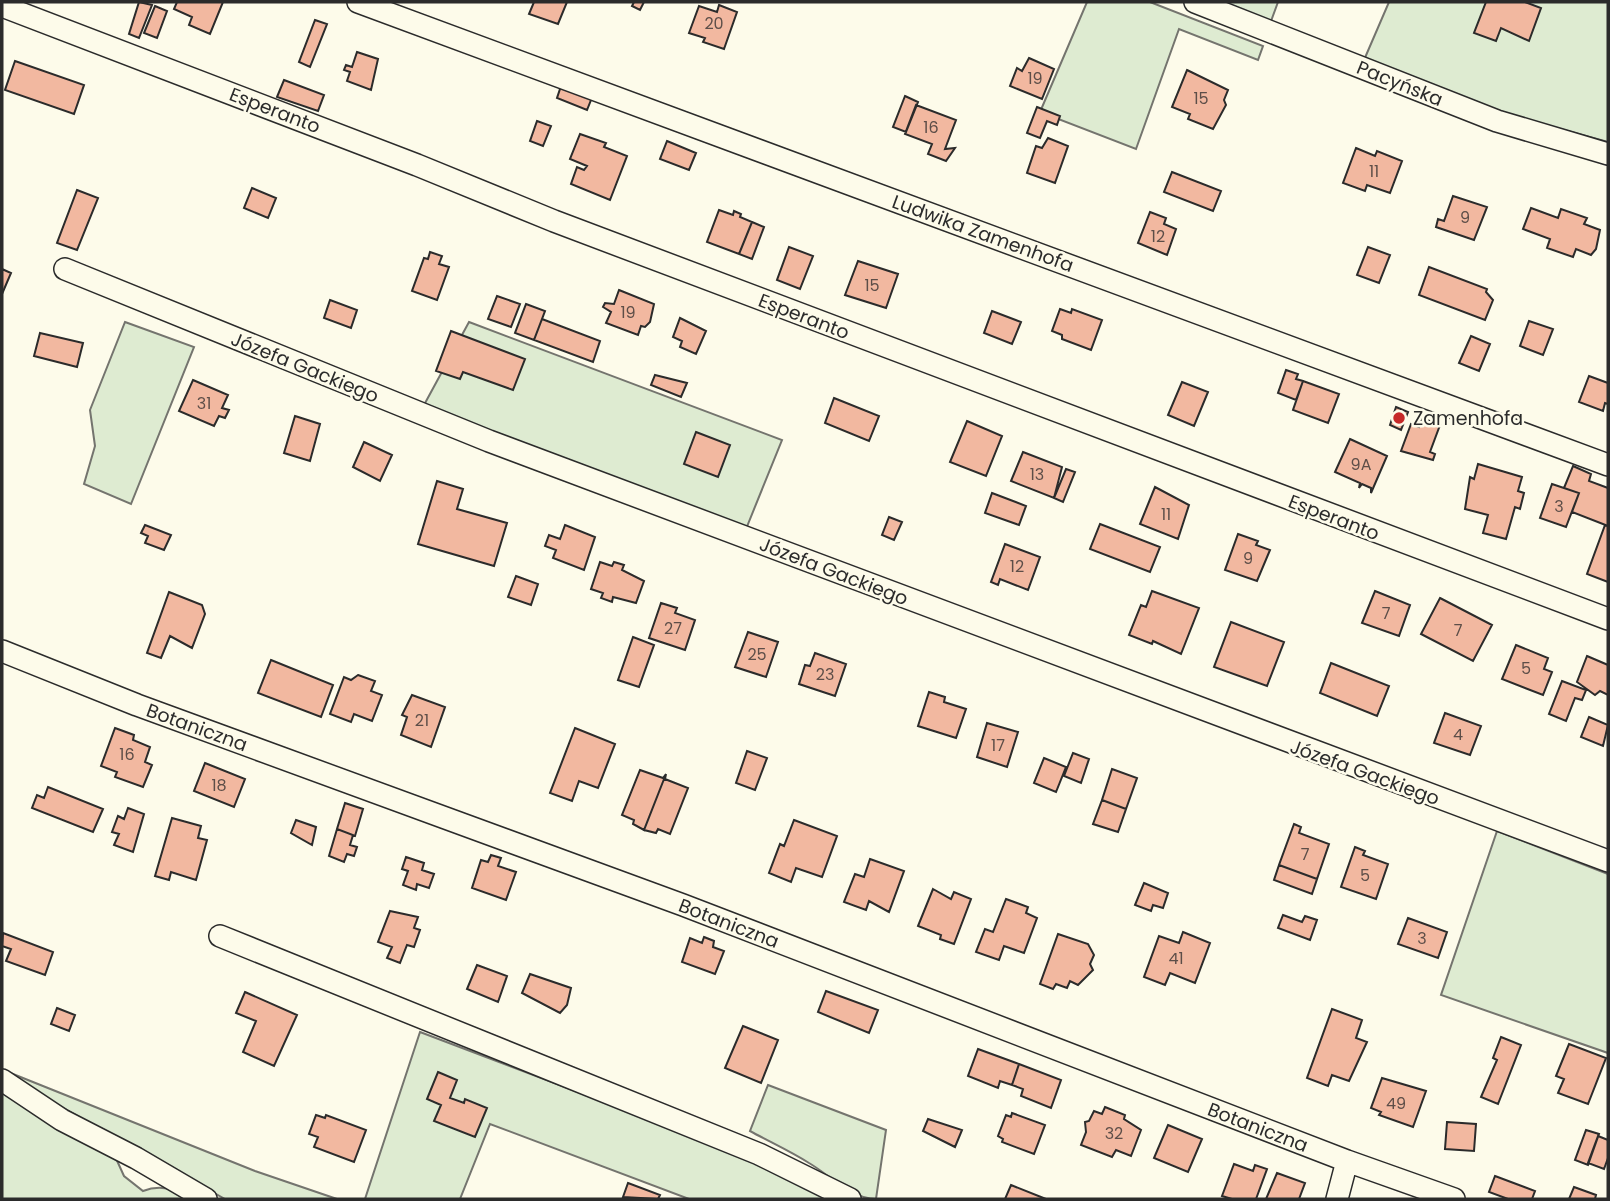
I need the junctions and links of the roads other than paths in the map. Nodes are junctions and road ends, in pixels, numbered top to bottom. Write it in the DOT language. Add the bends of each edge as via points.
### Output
graph roads {
  1 [pos="358,2"];
  2 [pos="1195,2"];
  3 [pos="2,6"];
  4 [pos="1608,155"];
  5 [pos="65,269"];
  6 [pos="1608,465"];
  7 [pos="1608,619"];
  8 [pos="2,651"];
  9 [pos="1608,861"];
  10 [pos="220,936"];
  11 [pos="2,1080"];
  12 [pos="1347,1161"];
  13 [pos="206,1199"];
  14 [pos="850,1199"];
  15 [pos="1337,1199"];
  16 [pos="1454,1199"];
  1 -- 6 [label="street, Ludwika Zamenhofa"];
  2 -- 4 [label="street, Pacyńska" via="1496,121"];
  3 -- 7 [label="street, Esperanto" via="554,221"];
  5 -- 9 [label="street, Józefa Gackiego" via="489,441"];
  8 -- 12 [label="street, Botaniczna" via="683,905"];
  10 -- 14 [label="street" via="759,1154"];
  11 -- 13 [label="street" via="62,1120"];
  12 -- 15 [label="street"];
  12 -- 16 [label="street, Botaniczna"];
}
